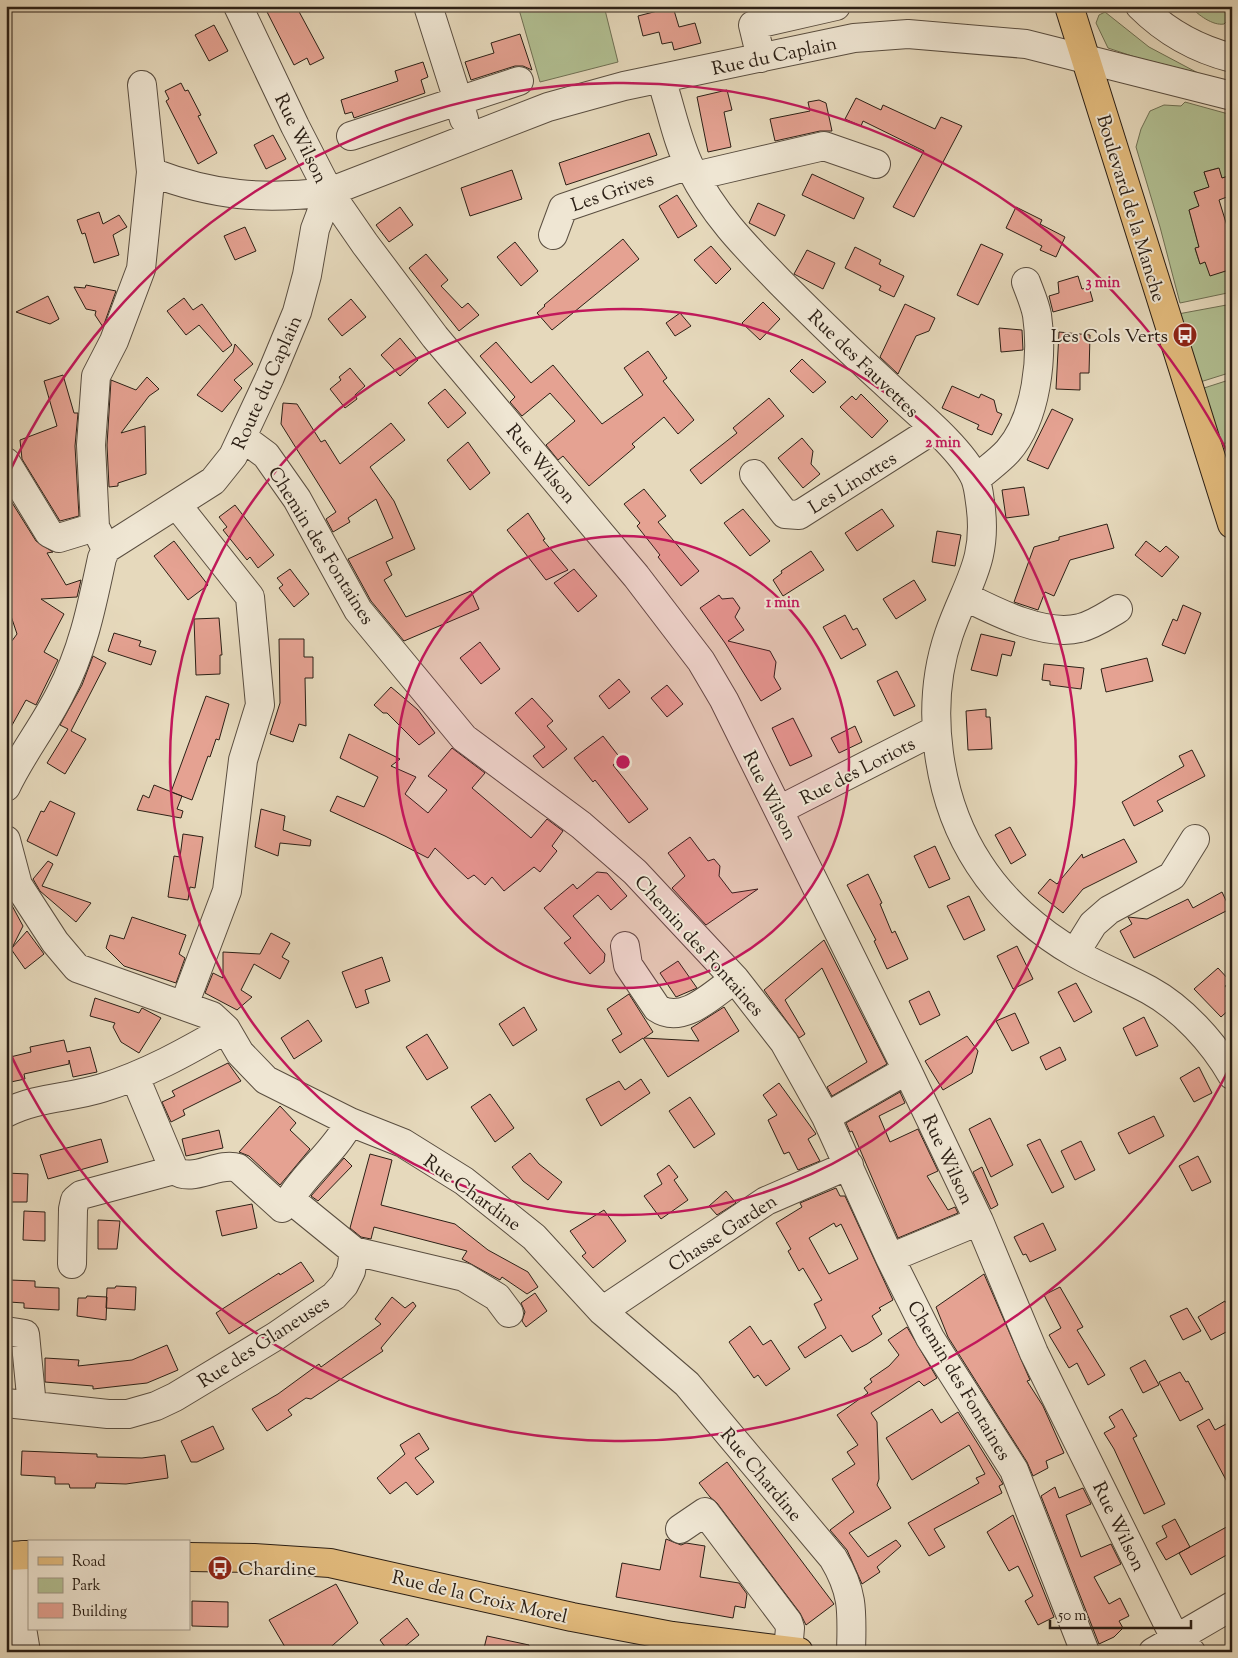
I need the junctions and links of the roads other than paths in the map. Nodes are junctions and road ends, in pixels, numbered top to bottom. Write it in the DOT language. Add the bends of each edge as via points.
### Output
graph roads {
  1 [pos="238,6"];
  2 [pos="428,6"];
  3 [pos="1069,6"];
  4 [pos="1140,6"];
  5 [pos="835,7"];
  6 [pos="751,15"];
  7 [pos="839,42"];
  8 [pos="761,58"];
  9 [pos="1232,58"];
  10 [pos="1086,60"];
  11 [pos="661,79"];
  12 [pos="519,81"];
  13 [pos="142,85"];
  14 [pos="1232,96"];
  15 [pos="459,101"];
  16 [pos="351,136"];
  17 [pos="470,138"];
  18 [pos="876,164"];
  19 [pos="692,171"];
  20 [pos="151,172"];
  21 [pos="328,192"];
  22 [pos="554,235"];
  23 [pos="1026,282"];
  24 [pos="934,429"];
  25 [pos="243,438"];
  26 [pos="6,462"];
  27 [pos="754,474"];
  28 [pos="976,479"];
  29 [pos="178,505"];
  30 [pos="1232,524"];
  31 [pos="101,538"];
  32 [pos="966,598"];
  33 [pos="1118,609"];
  34 [pos="936,730"];
  35 [pos="16,750"];
  36 [pos="6,787"];
  37 [pos="779,810"];
  38 [pos="1195,839"];
  39 [pos="6,840"];
  40 [pos="625,946"];
  41 [pos="1075,953"];
  42 [pos="735,979"];
  43 [pos="184,1005"];
  44 [pos="226,1029"];
  45 [pos="1229,1065"];
  46 [pos="907,1070"];
  47 [pos="136,1077"];
  48 [pos="6,1113"];
  49 [pos="826,1117"];
  50 [pos="350,1122"];
  51 [pos="849,1165"];
  52 [pos="174,1170"];
  53 [pos="290,1199"];
  54 [pos="979,1221"];
  55 [pos="354,1251"];
  56 [pos="890,1258"];
  57 [pos="72,1264"];
  58 [pos="602,1311"];
  59 [pos="509,1313"];
  60 [pos="6,1331"];
  61 [pos="19,1405"];
  62 [pos="680,1529"];
  63 [pos="20,1555"];
  64 [pos="190,1557"];
  65 [pos="1232,1606"];
  66 [pos="1183,1645"];
  67 [pos="781,1651"];
  68 [pos="26,1652"];
  69 [pos="851,1652"];
  70 [pos="1084,1652"];
  71 [pos="1153,1652"];
  1 -- 21 [label="street, Rue Wilson"];
  2 -- 15 [label="street"];
  3 -- 10 [label="main road, Boulevard de la Manche"];
  4 -- 9 [label="street" via="1168,30 1190,43"];
  5 -- 6 [label="street"];
  5 -- 7 [label="street"];
  6 -- 8 [label="street"];
  7 -- 8 [label="street, Rue du Caplain"];
  7 -- 10 [label="street, Rue du Caplain" via="908,34 1026,44"];
  8 -- 11 [label="street, Rue du Caplain"];
  10 -- 14 [label="street, Rue du Caplain"];
  10 -- 30 [label="main road, Boulevard de la Manche"];
  11 -- 17 [label="street, Rue du Caplain" via="548,107"];
  11 -- 19 [label="street, Rue des Fauvettes"];
  12 -- 15 [label="street"];
  13 -- 20 [label="street"];
  15 -- 16 [label="street"];
  15 -- 17 [label="street"];
  17 -- 21 [label="street, Rue du Caplain"];
  18 -- 19 [label="street" via="824,146"];
  19 -- 22 [label="street, Les Grives" via="563,208"];
  19 -- 24 [label="street, Rue des Fauvettes" via="732,234"];
  20 -- 21 [label="street, Rue du Caplain" via="208,191 253,196"];
  20 -- 31 [label="street" via="141,269 114,341 96,376 91,445"];
  21 -- 25 [label="street, Route du Caplain" via="315,229 297,312"];
  21 -- 37 [label="street, Rue Wilson" via="435,337 636,576 701,662 724,700"];
  23 -- 28 [label="street" via="1036,313 1040,348 1031,403 1008,451"];
  24 -- 27 [label="street, Les Linottes" via="798,515 785,514"];
  24 -- 28 [label="street, Rue des Fauvettes"];
  25 -- 29 [label="street, Route du Caplain" via="213,481"];
  25 -- 42 [label="street, Chemin des Fontaines" via="266,455 297,499 358,610 464,738 581,825 635,872"];
  26 -- 31 [label="street, Route du Caplain" via="49,533 59,538"];
  28 -- 32 [label="street" via="982,533 980,559"];
  29 -- 31 [label="street, Route du Caplain"];
  29 -- 43 [label="street" via="250,597 260,705 242,760 227,891"];
  31 -- 35 [label="street" via="80,652 61,694"];
  32 -- 33 [label="street" via="1003,615 1052,629 1082,628"];
  32 -- 34 [label="street" via="949,634 939,675"];
  34 -- 37 [label="street, Rue des Loriots"];
  34 -- 41 [label="street" via="938,756 950,797 960,828 979,864 1020,912"];
  35 -- 36 [label="street" via="15,768"];
  37 -- 46 [label="street, Rue Wilson"];
  38 -- 41 [label="street" via="1172,876 1109,910 1093,924"];
  39 -- 43 [label="street, Rue Chardine" via="18,885 55,942 77,968"];
  40 -- 42 [label="street" via="628,965 663,1012 685,1013"];
  41 -- 45 [label="street" via="1151,991 1185,1018"];
  42 -- 49 [label="street, Chemin des Fontaines" via="784,1042"];
  43 -- 44 [label="street, Rue Chardine" via="212,1016"];
  44 -- 47 [label="street"];
  44 -- 50 [label="street, Rue Chardine" via="240,1054 266,1080"];
  46 -- 49 [label="street"];
  46 -- 54 [label="street, Rue Wilson"];
  47 -- 48 [label="street" via="100,1089 24,1105"];
  47 -- 52 [label="street"];
  49 -- 51 [label="street, Chemin des Fontaines"];
  50 -- 53 [label="street" via="335,1146"];
  50 -- 58 [label="street, Rue Chardine" via="403,1143 481,1193 534,1237"];
  51 -- 56 [label="street, Chemin des Fontaines"];
  51 -- 58 [label="street, Chasse Garden" via="766,1201"];
  52 -- 53 [label="street" via="180,1175 189,1175 231,1166 238,1168 282,1208"];
  52 -- 57 [label="street" via="81,1195 75,1200"];
  53 -- 55 [label="street"];
  54 -- 56 [label="street"];
  54 -- 66 [label="street, Rue Wilson" via="1034,1353"];
  55 -- 59 [label="street" via="464,1277 497,1297"];
  55 -- 61 [label="street, Rue des Glaneuses" via="351,1271 334,1296 175,1398 128,1414"];
  56 -- 70 [label="street, Chemin des Fontaines" via="930,1338 1014,1470"];
  58 -- 69 [label="street, Rue Chardine" via="687,1384 834,1558 850,1592"];
  60 -- 61 [label="street" via="25,1334"];
  62 -- 67 [label="street" via="705,1512 788,1622 790,1628"];
  63 -- 68 [label="street" via="22,1628"];
  64 -- 67 [label="main road, Rue de la Croix Morel" via="330,1563 636,1629"];
  65 -- 66 [label="street"];
  66 -- 71 [label="street"];
}
